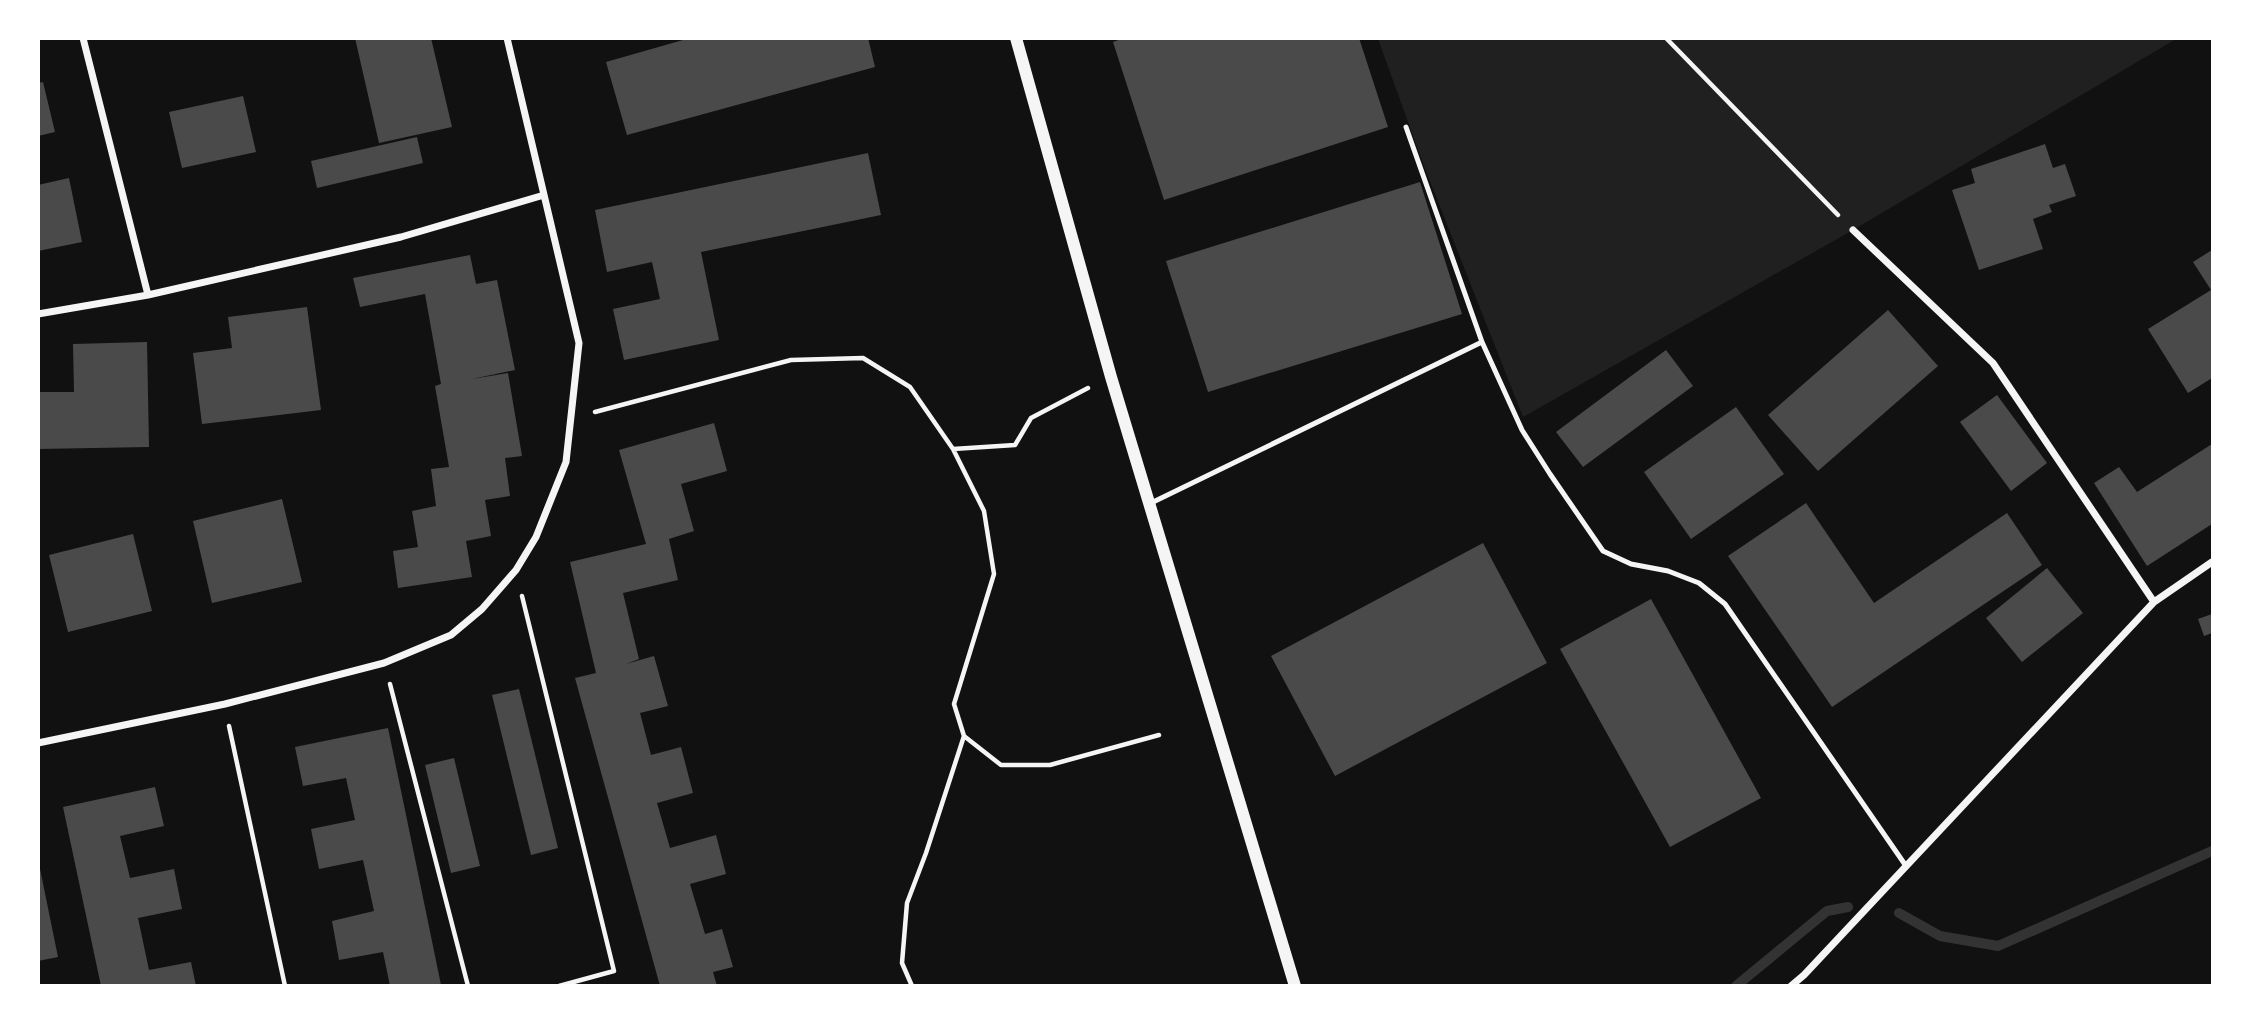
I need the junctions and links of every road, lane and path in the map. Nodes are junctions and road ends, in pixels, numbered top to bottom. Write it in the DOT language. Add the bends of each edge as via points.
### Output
graph roads {
  1 [pos="83,38"];
  2 [pos="507,38"];
  3 [pos="1016,38"];
  4 [pos="1666,38"];
  5 [pos="1406,127"];
  6 [pos="544,195"];
  7 [pos="1853,230"];
  8 [pos="148,295"];
  9 [pos="38,314"];
  10 [pos="1482,342"];
  11 [pos="1111,377"];
  12 [pos="570,418"];
  13 [pos="953,449"];
  14 [pos="1149,504"];
  15 [pos="2213,562"];
  16 [pos="516,570"];
  17 [pos="2154,602"];
  18 [pos="384,663"];
  19 [pos="225,705"];
  20 [pos="1159,734"];
  21 [pos="964,736"];
  22 [pos="38,743"];
  23 [pos="1906,866"];
  24 [pos="285,985"];
  25 [pos="468,985"];
  26 [pos="559,985"];
  27 [pos="912,985"];
  28 [pos="1295,985"];
  29 [pos="1791,985"];
  1 -- 8 [label="street"];
  2 -- 6 [label="street"];
  3 -- 11 [label="street"];
  4 -- 7 [label="path"];
  5 -- 10 [label="lane"];
  6 -- 8 [label="street" via="401,237"];
  6 -- 12 [label="street" via="579,343"];
  7 -- 17 [label="street" via="1993,363"];
  8 -- 9 [label="street"];
  10 -- 14 [label="lane"];
  10 -- 23 [label="lane" via="1522,430 1603,551 1699,583 1725,604"];
  11 -- 13 [label="path" via="1031,418 1015,445"];
  11 -- 14 [label="street"];
  12 -- 13 [label="path" via="791,360 863,358 910,387"];
  12 -- 16 [label="street" via="566,463 536,537"];
  13 -- 21 [label="path" via="984,511 994,574 954,705"];
  14 -- 28 [label="street"];
  15 -- 17 [label="street"];
  16 -- 18 [label="street" via="451,635"];
  16 -- 26 [label="path" via="614,971"];
  17 -- 23 [label="street"];
  18 -- 19 [label="street"];
  18 -- 25 [label="path"];
  19 -- 22 [label="street"];
  19 -- 24 [label="path"];
  20 -- 21 [label="path" via="1050,765 1001,765"];
  21 -- 27 [label="path" via="907,903 902,963"];
  23 -- 29 [label="street"];
}
